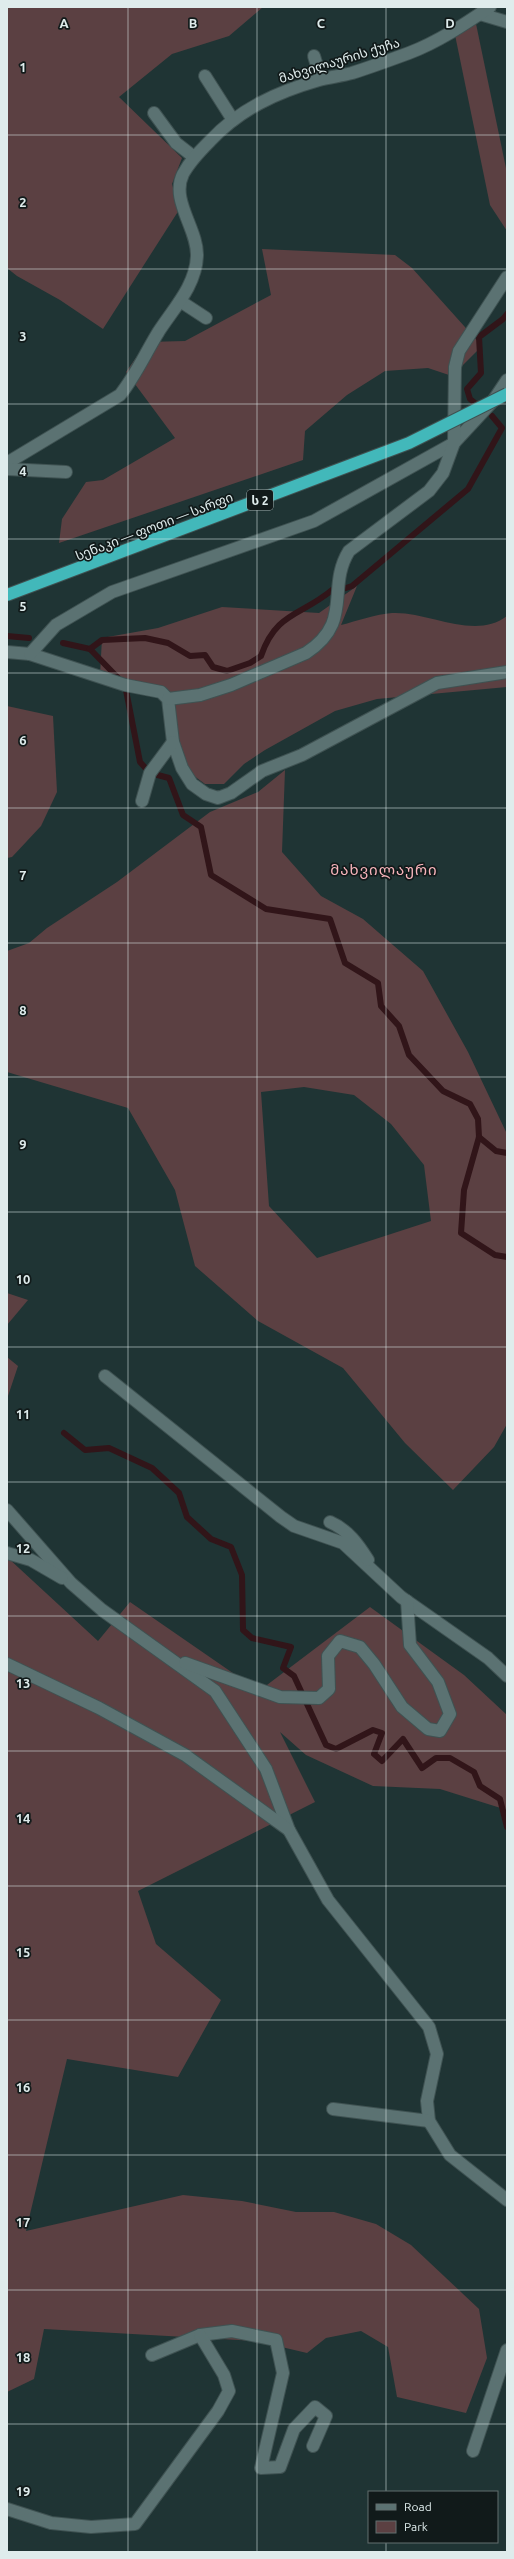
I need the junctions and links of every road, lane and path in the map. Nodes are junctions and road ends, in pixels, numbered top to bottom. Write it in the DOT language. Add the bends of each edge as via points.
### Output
graph roads {
  1 [pos="490,7"];
  2 [pos="480,14"];
  3 [pos="507,22"];
  4 [pos="314,56"];
  5 [pos="205,76"];
  6 [pos="321,79"];
  7 [pos="154,113"];
  8 [pos="233,120"];
  9 [pos="194,157"];
  10 [pos="507,277"];
  11 [pos="180,301"];
  12 [pos="206,318"];
  13 [pos="507,380"];
  14 [pos="507,394"];
  15 [pos="454,443"];
  16 [pos="7,463"];
  17 [pos="7,469"];
  18 [pos="66,472"];
  19 [pos="7,595"];
  20 [pos="7,652"];
  21 [pos="30,654"];
  22 [pos="507,672"];
  23 [pos="168,699"];
  24 [pos="173,742"];
  25 [pos="142,801"];
  26 [pos="105,1376"];
  27 [pos="7,1510"];
  28 [pos="330,1522"];
  29 [pos="7,1553"];
  30 [pos="379,1578"];
  31 [pos="71,1583"];
  32 [pos="407,1601"];
  33 [pos="174,1659"];
  34 [pos="7,1664"];
  35 [pos="507,1676"];
  36 [pos="289,1830"];
  37 [pos="333,2109"];
  38 [pos="429,2121"];
  39 [pos="507,2200"];
  40 [pos="200,2335"];
  41 [pos="507,2350"];
  42 [pos="152,2355"];
  43 [pos="313,2446"];
  44 [pos="473,2451"];
  45 [pos="7,2509"];
  1 -- 2 [label="street, მახვილაურის ქუჩა"];
  2 -- 3 [label="street"];
  2 -- 6 [label="street, მახვილაურის ქუჩა" via="447,35 410,53 352,73"];
  4 -- 6 [label="street"];
  5 -- 8 [label="street"];
  6 -- 8 [label="street, მახვილაურის ქუჩა" via="287,89 261,101"];
  7 -- 9 [label="street" via="176,143"];
  8 -- 9 [label="street, მახვილაურის ქუჩა"];
  9 -- 11 [label="street, მახვილაურის ქუჩა" via="182,175 180,192 194,236 197,256 191,281"];
  10 -- 15 [label="street" via="459,351 455,367"];
  11 -- 12 [label="street"];
  11 -- 16 [label="street, მახვილაურის ქუჩა" via="120,395"];
  13 -- 15 [label="street" via="494,401"];
  14 -- 19 [label="highway, სენაკი — ფოთი — სარფი / ს 2, bridge" via="409,443"];
  15 -- 21 [label="street" via="314,521 112,592 56,625"];
  15 -- 23 [label="street" via="443,473 429,491 349,551 342,563 334,624 317,645 306,653 231,685 200,695"];
  17 -- 18 [label="street"];
  20 -- 21 [label="street"];
  21 -- 23 [label="street" via="125,685 161,692"];
  22 -- 24 [label="street" via="437,683 302,755 262,770 231,793 218,798 206,794 192,784 182,768"];
  23 -- 24 [label="street"];
  24 -- 25 [label="street" via="150,773"];
  26 -- 30 [label="street" via="281,1517 294,1526 343,1543"];
  27 -- 31 [label="street"];
  28 -- 30 [label="street" via="340,1526 355,1541"];
  29 -- 31 [label="street" via="31,1560"];
  30 -- 32 [label="street"];
  31 -- 33 [label="street" via="102,1610"];
  32 -- 33 [label="street" via="410,1645 438,1682 450,1714 440,1731 428,1729 402,1707 360,1647 340,1641 328,1656 330,1689 319,1698 280,1698"];
  32 -- 35 [label="street" via="488,1658"];
  33 -- 36 [label="street" via="215,1691 266,1769"];
  34 -- 36 [label="street" via="99,1708 185,1755"];
  36 -- 38 [label="street" via="328,1900 429,2027 437,2054 427,2100"];
  37 -- 38 [label="street"];
  38 -- 39 [label="street" via="450,2155"];
  40 -- 42 [label="street"];
  40 -- 43 [label="street" via="232,2331 276,2340 283,2373 261,2468 280,2467 294,2429 315,2406 326,2416"];
  40 -- 45 [label="street" via="224,2375 229,2391 218,2411 135,2524 91,2527 51,2523"];
  41 -- 44 [label="street"];
}
